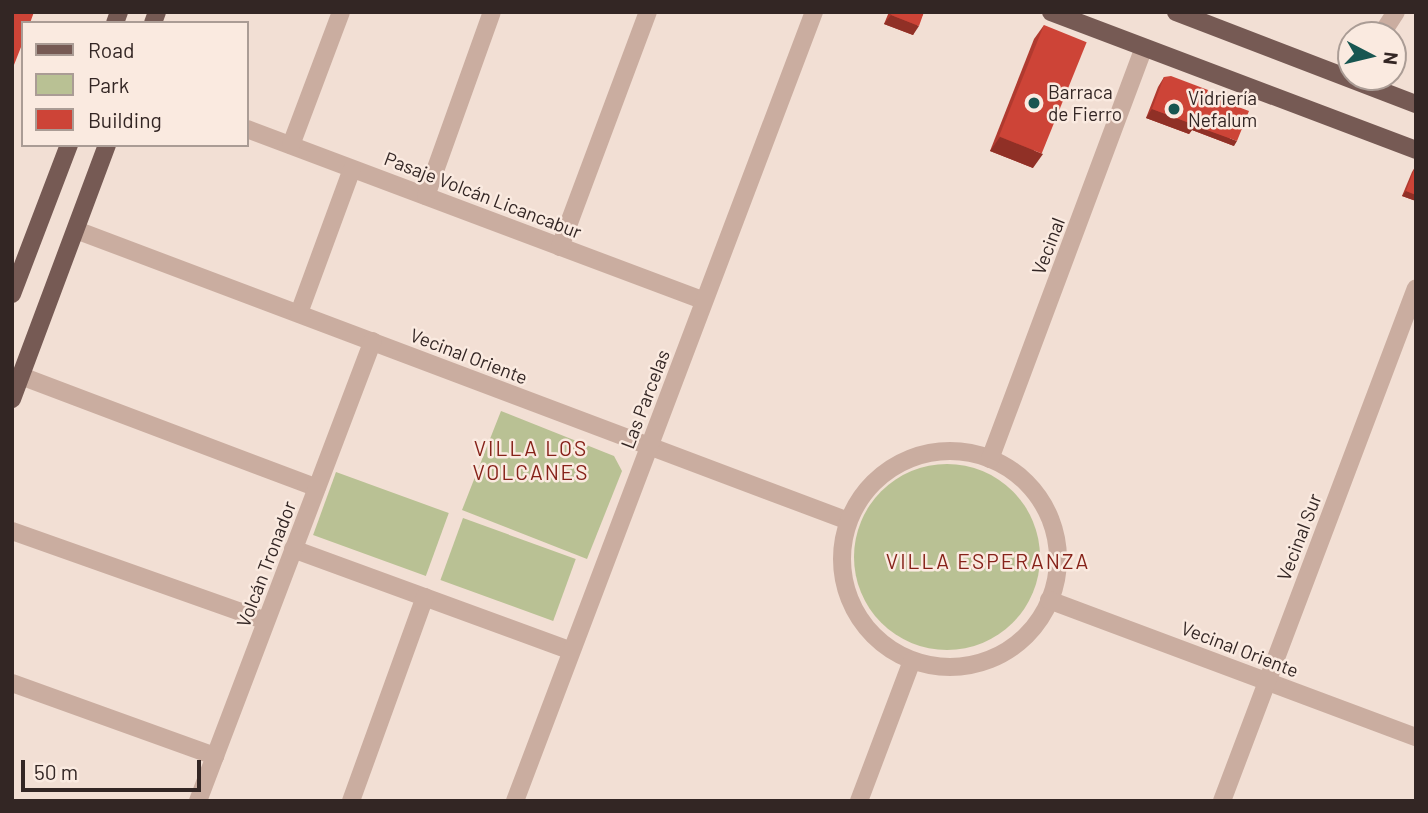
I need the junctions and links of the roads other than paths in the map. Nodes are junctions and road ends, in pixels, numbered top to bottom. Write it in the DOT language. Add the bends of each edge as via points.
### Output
graph roads {
  1 [pos="341,12"];
  2 [pos="492,12"];
  3 [pos="648,12"];
  4 [pos="814,12"];
  5 [pos="1051,12"];
  6 [pos="1176,12"];
  7 [pos="1215,19"];
  8 [pos="1144,48"];
  9 [pos="1337,71"];
  10 [pos="1384,91"];
  11 [pos="1416,104"];
  12 [pos="248,129"];
  13 [pos="291,145"];
  14 [pos="68,147"];
  15 [pos="106,147"];
  16 [pos="1416,150"];
  17 [pos="352,169"];
  18 [pos="426,196"];
  19 [pos="76,230"];
  20 [pos="560,247"];
  21 [pos="1416,288"];
  22 [pos="12,294"];
  23 [pos="704,301"];
  24 [pos="299,313"];
  25 [pos="373,341"];
  26 [pos="21,376"];
  27 [pos="12,399"];
  28 [pos="649,447"];
  29 [pos="990,459"];
  30 [pos="317,488"];
  31 [pos="848,522"];
  32 [pos="12,531"];
  33 [pos="293,549"];
  34 [pos="425,597"];
  35 [pos="1049,600"];
  36 [pos="266,621"];
  37 [pos="572,651"];
  38 [pos="912,661"];
  39 [pos="1267,682"];
  40 [pos="12,683"];
  41 [pos="1416,737"];
  42 [pos="215,756"];
  43 [pos="198,801"];
  44 [pos="351,801"];
  45 [pos="514,801"];
  46 [pos="859,801"];
  47 [pos="1222,801"];
  1 -- 13 [label="street"];
  2 -- 18 [label="street"];
  3 -- 20 [label="street"];
  4 -- 23 [label="street, Las Parcelas"];
  5 -- 8 [label="main road"];
  6 -- 7 [label="main road"];
  7 -- 9 [label="main road"];
  8 -- 16 [label="main road"];
  8 -- 29 [label="street, Vecinal"];
  10 -- 11 [label="main road"];
  12 -- 13 [label="street, Pasaje Volcán Licancabur"];
  13 -- 17 [label="street, Pasaje Volcán Licancabur"];
  14 -- 22 [label="main road"];
  15 -- 19 [label="main road"];
  17 -- 18 [label="street, Pasaje Volcán Licancabur"];
  17 -- 24 [label="street"];
  18 -- 20 [label="street, Pasaje Volcán Licancabur"];
  19 -- 24 [label="street, Vecinal Oriente"];
  19 -- 26 [label="main road"];
  20 -- 23 [label="street, Pasaje Volcán Licancabur"];
  21 -- 39 [label="street, Vecinal Sur"];
  23 -- 28 [label="street, Las Parcelas"];
  24 -- 25 [label="street, Vecinal Oriente"];
  25 -- 28 [label="street, Vecinal Oriente"];
  25 -- 30 [label="street, Volcán Tronador"];
  26 -- 27 [label="main road"];
  26 -- 30 [label="street"];
  28 -- 31 [label="street, Vecinal Oriente"];
  28 -- 37 [label="street, Las Parcelas"];
  29 -- 31 [label="street" via="956,451 906,460 865,492"];
  29 -- 35 [label="street" via="1031,488 1049,517 1057,550"];
  30 -- 33 [label="street, Volcán Tronador"];
  31 -- 38 [label="street" via="843,578 856,613 880,642"];
  32 -- 36 [label="street"];
  33 -- 34 [label="street"];
  33 -- 36 [label="street, Volcán Tronador"];
  34 -- 37 [label="street"];
  34 -- 44 [label="street"];
  35 -- 38 [label="street" via="1032,628 993,658 953,667"];
  35 -- 39 [label="street, Vecinal Oriente"];
  36 -- 42 [label="street, Volcán Tronador"];
  37 -- 45 [label="street, Las Parcelas"];
  38 -- 46 [label="street"];
  39 -- 41 [label="street, Vecinal Oriente"];
  39 -- 47 [label="street, Vecinal Sur"];
  40 -- 42 [label="street"];
  42 -- 43 [label="street, Volcán Tronador"];
}
